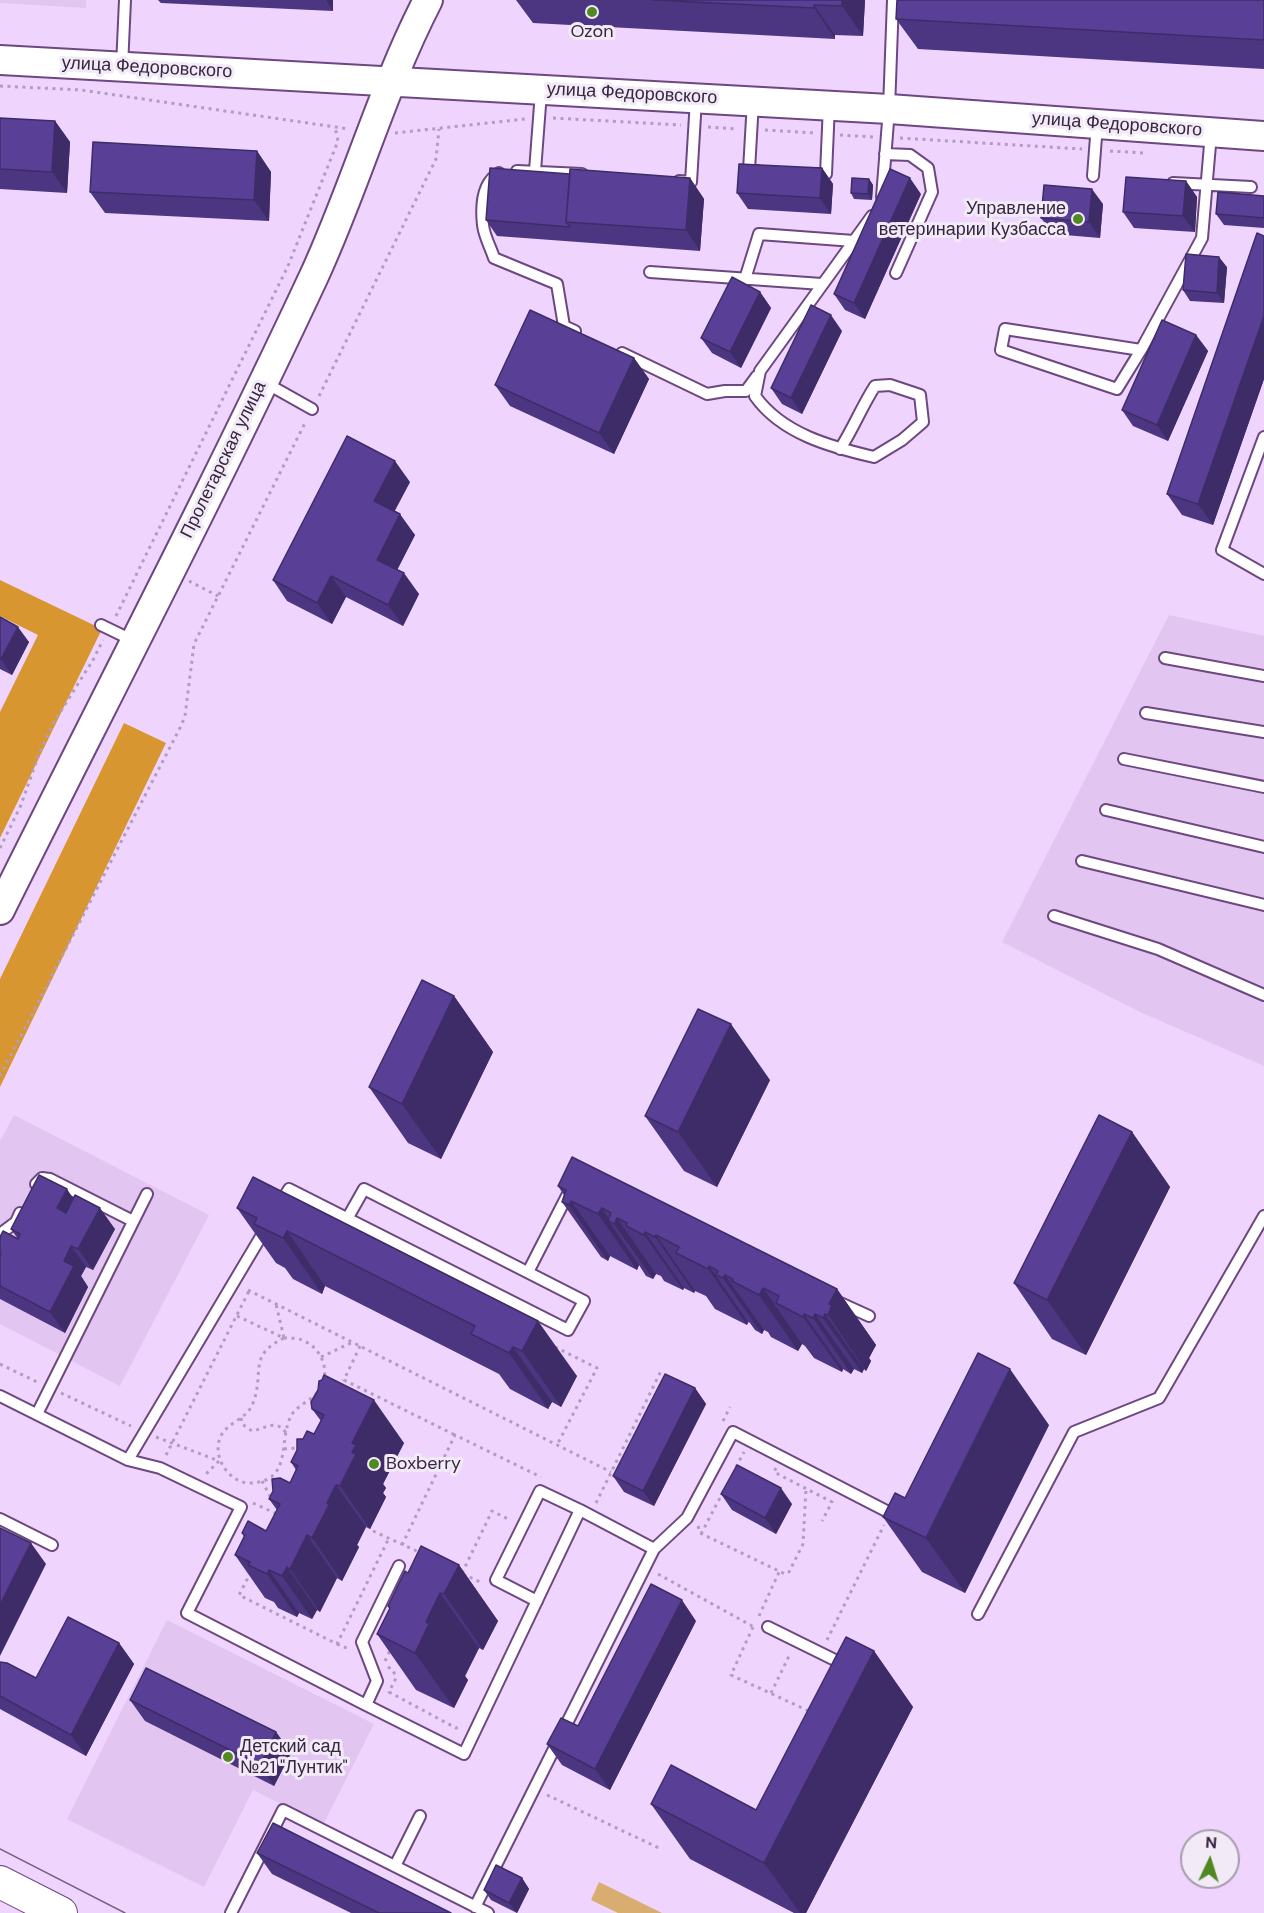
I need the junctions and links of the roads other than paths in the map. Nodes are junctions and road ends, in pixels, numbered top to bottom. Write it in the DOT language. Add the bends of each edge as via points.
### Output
graph roads {
  1 [pos="125,0"];
  2 [pos="428,0"];
  3 [pos="893,0"];
  4 [pos="0,60"];
  5 [pos="122,67"];
  6 [pos="390,80"];
  7 [pos="541,89"];
  8 [pos="696,98"];
  9 [pos="753,101"];
  10 [pos="829,105"];
  11 [pos="889,109"];
  12 [pos="1211,132"];
  13 [pos="1264,136"];
  14 [pos="1096,137"];
  15 [pos="885,154"];
  16 [pos="535,171"];
  17 [pos="771,171"];
  18 [pos="804,173"];
  19 [pos="595,175"];
  20 [pos="1093,176"];
  21 [pos="667,180"];
  22 [pos="1167,182"];
  23 [pos="1207,184"];
  24 [pos="1251,187"];
  25 [pos="854,241"];
  26 [pos="650,272"];
  27 [pos="896,273"];
  28 [pos="745,279"];
  29 [pos="822,284"];
  30 [pos="584,336"];
  31 [pos="614,350"];
  32 [pos="1141,350"];
  33 [pos="760,371"];
  34 [pos="264,382"];
  35 [pos="312,409"];
  36 [pos="1264,436"];
  37 [pos="840,449"];
  38 [pos="1264,574"];
  39 [pos="1165,658"];
  40 [pos="1264,676"];
  41 [pos="1146,713"];
  42 [pos="1264,732"];
  43 [pos="1124,759"];
  44 [pos="1264,787"];
  45 [pos="1106,810"];
  46 [pos="1264,847"];
  47 [pos="1082,861"];
  48 [pos="1264,905"];
  49 [pos="0,910"];
  50 [pos="1054,916"];
  51 [pos="1264,995"];
  52 [pos="576,1178"];
  53 [pos="147,1194"];
  54 [pos="1264,1216"];
  55 [pos="347,1219"];
  56 [pos="133,1221"];
  57 [pos="0,1234"];
  58 [pos="528,1272"];
  59 [pos="827,1296"];
  60 [pos="869,1316"];
  61 [pos="0,1396"];
  62 [pos="37,1414"];
  63 [pos="128,1460"];
  64 [pos="580,1510"];
  65 [pos="0,1519"];
  66 [pos="904,1520"];
  67 [pos="52,1545"];
  68 [pos="654,1549"];
  69 [pos="399,1566"];
  70 [pos="537,1601"];
  71 [pos="978,1614"];
  72 [pos="768,1627"];
  73 [pos="845,1665"];
  74 [pos="366,1705"];
  75 [pos="420,1816"];
  76 [pos="395,1866"];
  77 [pos="0,1881"];
  78 [pos="476,1907"];
  79 [pos="61,1913"];
  80 [pos="231,1913"];
  81 [pos="488,1913"];
  1 -- 5 [label="lane"];
  2 -- 6 [label="street, Пролетарская улица"];
  3 -- 11 [label="lane"];
  4 -- 5 [label="street, улица Федоровского"];
  5 -- 6 [label="street, улица Федоровского"];
  6 -- 7 [label="street, улица Федоровского"];
  6 -- 34 [label="street, Пролетарская улица" via="352,186"];
  7 -- 8 [label="street, улица Федоровского"];
  7 -- 16 [label="lane"];
  8 -- 9 [label="street, улица Федоровского"];
  8 -- 21 [label="lane" via="691,182"];
  9 -- 10 [label="street, улица Федоровского"];
  9 -- 17 [label="lane" via="749,170"];
  10 -- 11 [label="street, улица Федоровского"];
  10 -- 18 [label="lane" via="826,174"];
  11 -- 14 [label="street, улица Федоровского"];
  11 -- 15 [label="lane"];
  12 -- 13 [label="street, улица Федоровского"];
  12 -- 14 [label="street, улица Федоровского"];
  12 -- 23 [label="lane"];
  14 -- 20 [label="lane"];
  15 -- 25 [label="lane" via="881,202"];
  15 -- 27 [label="lane" via="910,155 928,168 932,192"];
  16 -- 19 [label="lane"];
  16 -- 30 [label="lane" via="502,171 491,178 485,188 483,226 494,258 557,284 564,326"];
  22 -- 23 [label="lane"];
  23 -- 24 [label="lane"];
  23 -- 32 [label="lane" via="1202,238"];
  25 -- 28 [label="lane" via="759,234"];
  25 -- 29 [label="lane"];
  26 -- 28 [label="lane"];
  28 -- 29 [label="lane"];
  29 -- 33 [label="lane"];
  31 -- 33 [label="lane" via="707,394 746,391"];
  32 -- 32 [label="lane" via="1117,389 1001,350 1005,328"];
  33 -- 37 [label="lane" via="755,396 765,410 801,434"];
  34 -- 35 [label="lane"];
  34 -- 49 [label="street, Пролетарская улица" via="115,632"];
  36 -- 38 [label="lane" via="1222,550"];
  37 -- 37 [label="lane" via="874,457 902,440 923,422 920,395 890,385 875,386"];
  39 -- 40 [label="lane"];
  41 -- 42 [label="lane"];
  43 -- 44 [label="lane"];
  45 -- 46 [label="lane"];
  47 -- 48 [label="lane"];
  50 -- 51 [label="lane" via="1158,949"];
  52 -- 58 [label="lane"];
  53 -- 56 [label="lane"];
  54 -- 71 [label="lane" via="1159,1398 1074,1432"];
  55 -- 58 [label="lane" via="364,1189"];
  55 -- 58 [label="lane" via="568,1330 584,1301"];
  55 -- 63 [label="lane" via="289,1189"];
  56 -- 57 [label="lane" via="42,1178 36,1182 16,1222"];
  56 -- 62 [label="lane"];
  59 -- 60 [label="lane"];
  61 -- 62 [label="lane"];
  62 -- 63 [label="lane"];
  63 -- 74 [label="lane" via="160,1468 241,1507 186,1613"];
  64 -- 68 [label="lane"];
  64 -- 70 [label="lane"];
  64 -- 70 [label="lane" via="540,1491 496,1580"];
  65 -- 67 [label="lane"];
  66 -- 68 [label="lane" via="733,1432 687,1518"];
  68 -- 78 [label="lane"];
  69 -- 74 [label="lane" via="362,1642 377,1681"];
  70 -- 74 [label="lane" via="464,1754"];
  72 -- 73 [label="lane"];
  75 -- 76 [label="lane"];
  76 -- 78 [label="lane"];
  76 -- 80 [label="lane" via="283,1810"];
  77 -- 79 [label="main road"];
  78 -- 81 [label="lane"];
}
